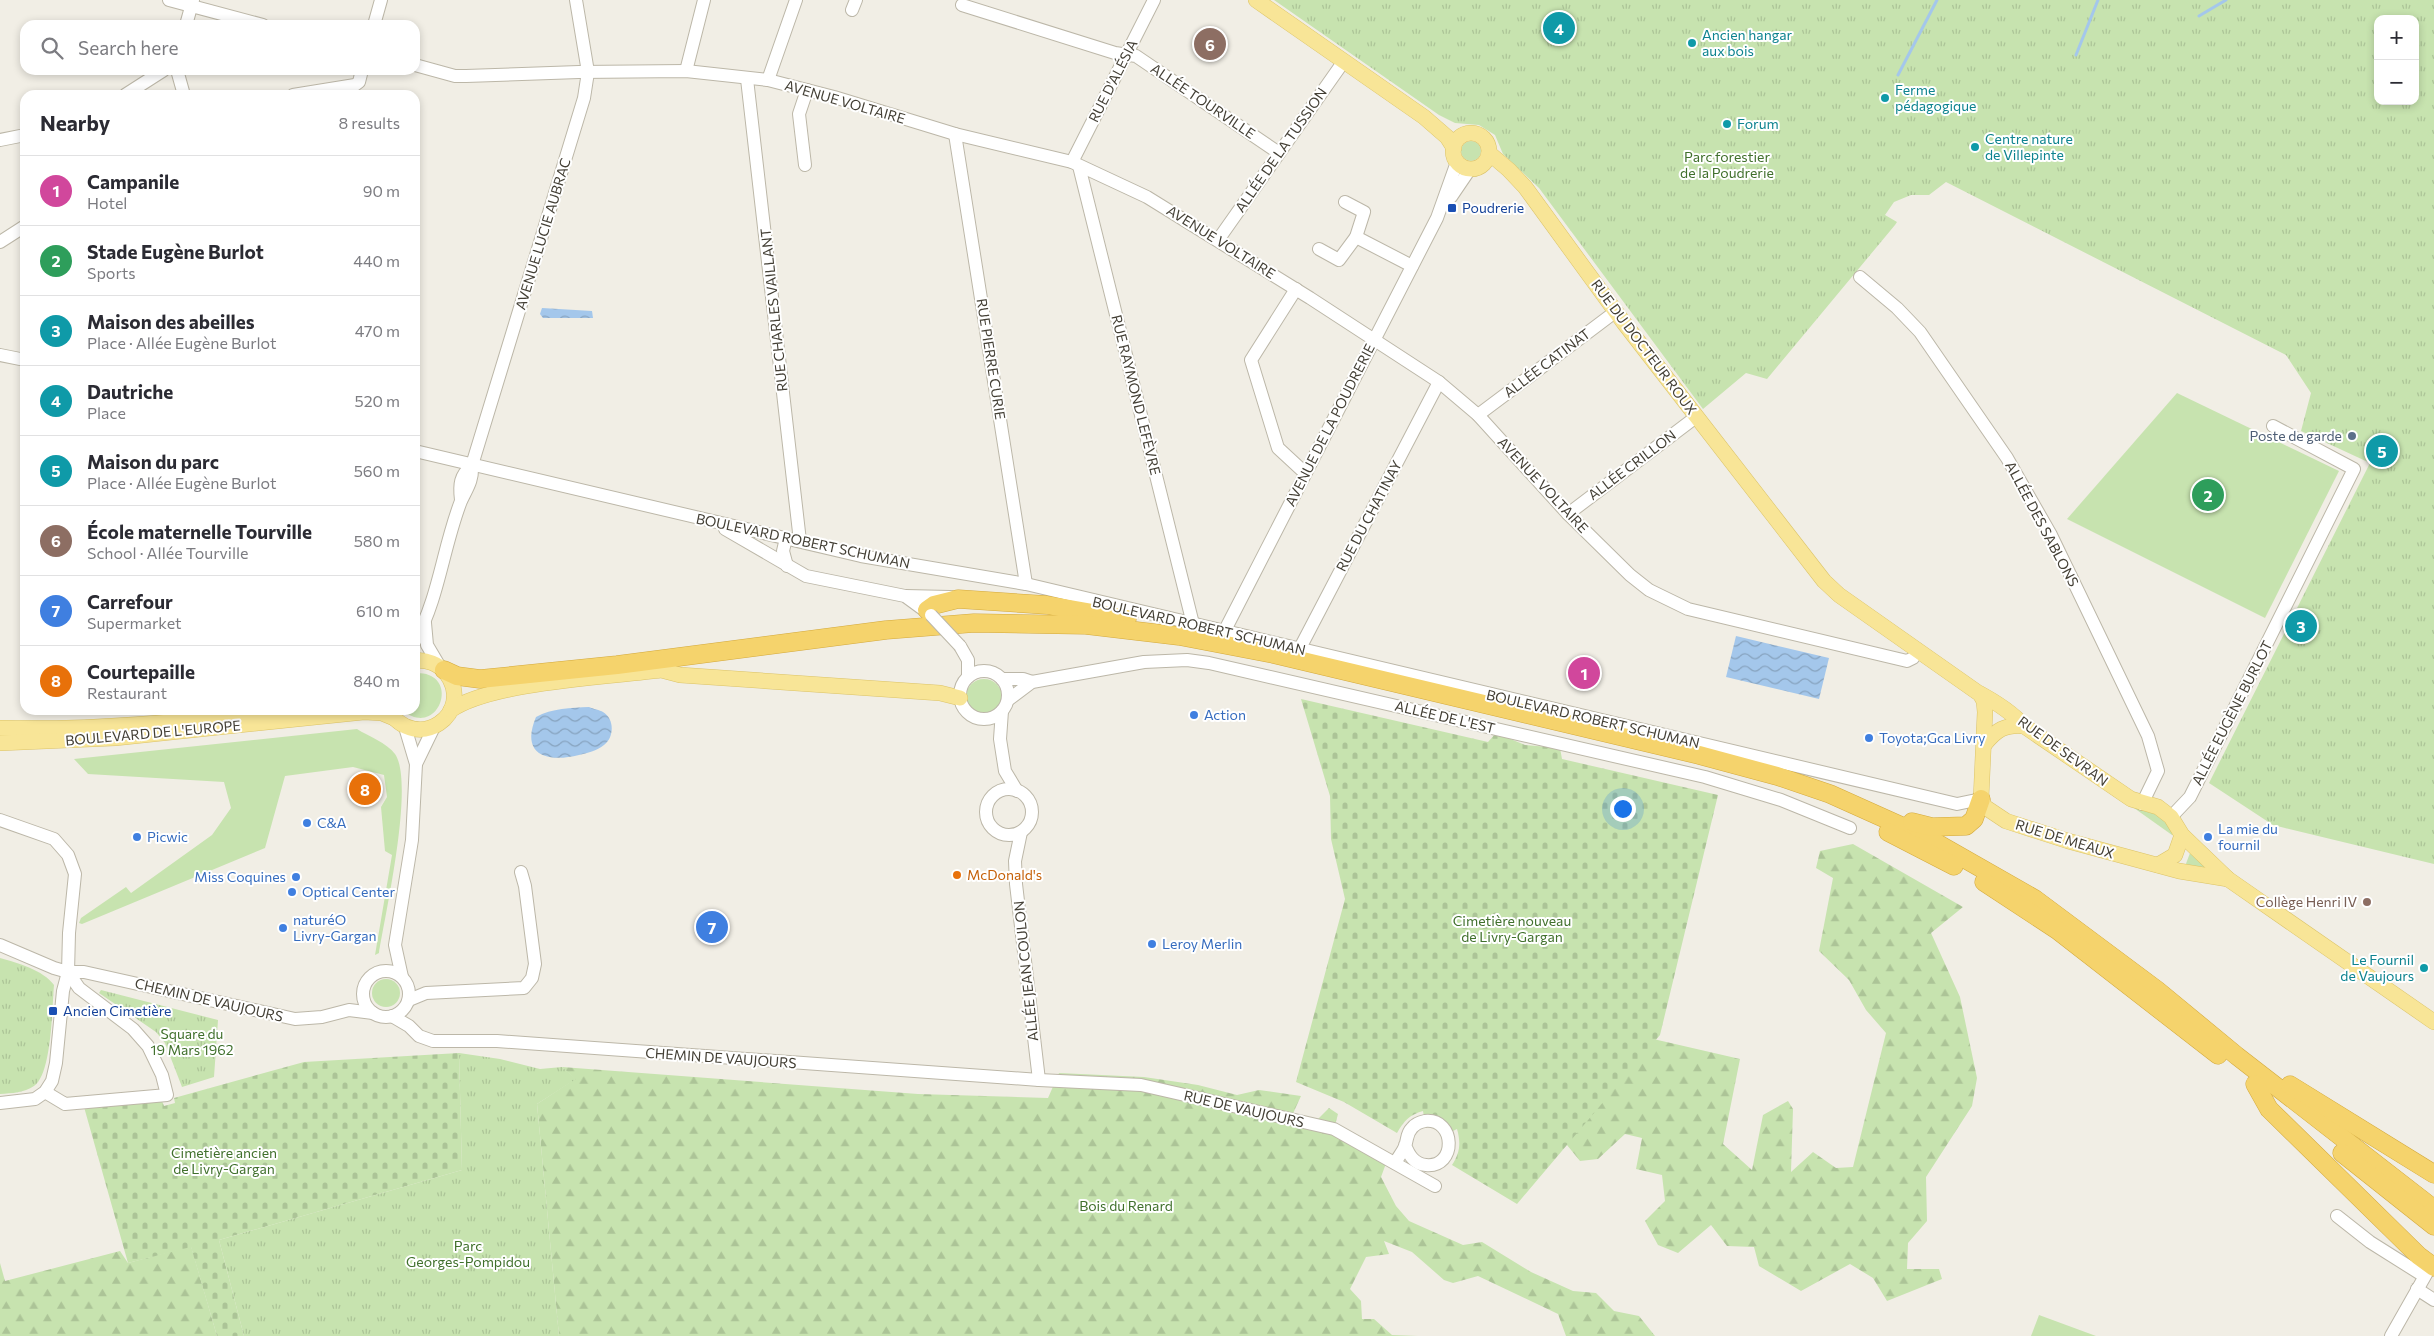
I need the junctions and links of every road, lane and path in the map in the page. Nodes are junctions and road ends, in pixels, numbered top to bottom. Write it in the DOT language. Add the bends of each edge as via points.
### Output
graph roads {
  1 [pos="169,0"];
  2 [pos="381,0"];
  3 [pos="576,0"];
  4 [pos="704,0"];
  5 [pos="796,0"];
  6 [pos="1154,0"];
  7 [pos="1256,0"];
  8 [pos="192,3"];
  9 [pos="962,5"];
  10 [pos="187,20"];
  11 [pos="247,20"];
  12 [pos="375,20"];
  13 [pos="1126,54"];
  14 [pos="1344,61"];
  15 [pos="420,66"];
  16 [pos="686,71"];
  17 [pos="588,72"];
  18 [pos="156,75"];
  19 [pos="178,75"];
  20 [pos="361,75"];
  21 [pos="748,79"];
  22 [pos="768,80"];
  23 [pos="133,90"];
  24 [pos="183,90"];
  25 [pos="326,90"];
  26 [pos="806,90"];
  27 [pos="1424,117"];
  28 [pos="955,134"];
  29 [pos="1464,135"];
  30 [pos="20,136"];
  31 [pos="0,140"];
  32 [pos="1489,153"];
  33 [pos="1279,154"];
  34 [pos="1455,155"];
  35 [pos="1075,164"];
  36 [pos="805,165"];
  37 [pos="1475,168"];
  38 [pos="1345,202"];
  39 [pos="1540,209"];
  40 [pos="1436,218"];
  41 [pos="20,229"];
  42 [pos="1356,237"];
  43 [pos="1218,240"];
  44 [pos="0,242"];
  45 [pos="1319,249"];
  46 [pos="1412,266"];
  47 [pos="1860,277"];
  48 [pos="1296,289"];
  49 [pos="1615,312"];
  50 [pos="1374,338"];
  51 [pos="1,354"];
  52 [pos="20,359"];
  53 [pos="1439,382"];
  54 [pos="1478,415"];
  55 [pos="1696,417"];
  56 [pos="2273,426"];
  57 [pos="420,452"];
  58 [pos="472,465"];
  59 [pos="1305,473"];
  60 [pos="1568,514"];
  61 [pos="713,522"];
  62 [pos="786,538"];
  63 [pos="800,541"];
  64 [pos="787,566"];
  65 [pos="1026,584"];
  66 [pos="905,596"];
  67 [pos="958,599"];
  68 [pos="929,613"];
  69 [pos="425,623"];
  70 [pos="1193,624"];
  71 [pos="420,632"];
  72 [pos="1224,632"];
  73 [pos="1179,636"];
  74 [pos="962,648"];
  75 [pos="1299,650"];
  76 [pos="1918,650"];
  77 [pos="420,661"];
  78 [pos="442,669"];
  79 [pos="661,670"];
  80 [pos="990,672"];
  81 [pos="968,677"];
  82 [pos="1002,679"];
  83 [pos="1032,682"];
  84 [pos="1980,694"];
  85 [pos="960,698"];
  86 [pos="1005,706"];
  87 [pos="451,710"];
  88 [pos="224,715"];
  89 [pos="335,715"];
  90 [pos="396,718"];
  91 [pos="984,720"];
  92 [pos="2024,726"];
  93 [pos="434,727"];
  94 [pos="0,728"];
  95 [pos="56,729"];
  96 [pos="0,733"];
  97 [pos="1000,739"];
  98 [pos="0,743"];
  99 [pos="1984,745"];
  100 [pos="416,764"];
  101 [pos="1006,771"];
  102 [pos="1017,791"];
  103 [pos="998,792"];
  104 [pos="1981,798"];
  105 [pos="2142,804"];
  106 [pos="1868,810"];
  107 [pos="2171,817"];
  108 [pos="0,820"];
  109 [pos="1850,828"];
  110 [pos="1021,832"];
  111 [pos="1002,834"];
  112 [pos="2182,835"];
  113 [pos="1015,861"];
  114 [pos="2158,865"];
  115 [pos="521,872"];
  116 [pos="2228,879"];
  117 [pos="0,945"];
  118 [pos="395,945"];
  119 [pos="379,971"];
  120 [pos="68,972"];
  121 [pos="402,977"];
  122 [pos="363,989"];
  123 [pos="407,1004"];
  124 [pos="349,1010"];
  125 [pos="373,1013"];
  126 [pos="392,1016"];
  127 [pos="2434,1022"];
  128 [pos="409,1026"];
  129 [pos="2237,1056"];
  130 [pos="1039,1080"];
  131 [pos="2254,1084"];
  132 [pos="45,1092"];
  133 [pos="0,1103"];
  134 [pos="1405,1145"];
  135 [pos="1395,1163"];
  136 [pos="1437,1164"];
  137 [pos="2434,1174"];
  138 [pos="2434,1209"];
  139 [pos="2337,1216"];
  140 [pos="2434,1226"];
  141 [pos="2431,1267"];
  142 [pos="2417,1289"];
  143 [pos="2434,1300"];
  144 [pos="2391,1336"];
  1 -- 8 [label="street"];
  2 -- 12 [label="street"];
  3 -- 17 [label="street, AVENUE LUCIE AUBRAC"];
  4 -- 16 [label="street"];
  5 -- 22 [label="street"];
  6 -- 13 [label="street, RUE D'ALÉSIA"];
  7 -- 14 [label="main road"];
  8 -- 10 [label="street"];
  8 -- 11 [label="street"];
  9 -- 13 [label="street, ALLÉE TOURVILLE"];
  13 -- 33 [label="street, ALLÉE TOURVILLE" via="1143,60"];
  13 -- 35 [label="street, RUE D'ALÉSIA"];
  14 -- 27 [label="main road"];
  14 -- 33 [label="street, ALLÉE DE LA TUSSION"];
  15 -- 17 [label="street, AVENUE VOLTAIRE" via="456,76"];
  16 -- 17 [label="street, AVENUE VOLTAIRE"];
  16 -- 21 [label="street, AVENUE VOLTAIRE"];
  17 -- 58 [label="street, AVENUE LUCIE AUBRAC" via="584,98"];
  18 -- 23 [label="street"];
  19 -- 24 [label="street"];
  20 -- 25 [label="street" via="355,85"];
  21 -- 22 [label="street, AVENUE VOLTAIRE"];
  21 -- 63 [label="street, RUE CHARLES VAILLANT"];
  22 -- 26 [label="street, AVENUE VOLTAIRE"];
  26 -- 28 [label="street, AVENUE VOLTAIRE"];
  26 -- 36 [label="street" via="799,114"];
  27 -- 29 [label="main road"];
  27 -- 34 [label="main road" via="1447,138"];
  28 -- 35 [label="street, AVENUE VOLTAIRE"];
  28 -- 65 [label="street, RUE PIERRE CURIE"];
  29 -- 32 [label="main road" via="1475,134 1484,139"];
  29 -- 34 [label="main road" via="1459,138"];
  30 -- 31 [label="street"];
  32 -- 37 [label="main road" via="1487,160"];
  32 -- 39 [label="main road, RUE DU DOCTEUR ROUX" via="1517,177"];
  33 -- 43 [label="street, ALLÉE DE LA TUSSION"];
  34 -- 37 [label="main road" via="1462,167"];
  34 -- 40 [label="street, AVENUE DE LA POUDRERIE"];
  35 -- 43 [label="street, AVENUE VOLTAIRE" via="1147,197"];
  35 -- 70 [label="street, RUE RAYMOND LEFÈVRE"];
  37 -- 39 [label="main road, RUE DU DOCTEUR ROUX" via="1488,168 1502,175"];
  37 -- 40 [label="street, AVENUE DE LA POUDRERIE"];
  38 -- 42 [label="street" via="1364,212"];
  39 -- 49 [label="main road, RUE DU DOCTEUR ROUX"];
  40 -- 46 [label="street, AVENUE DE LA POUDRERIE"];
  41 -- 44 [label="street"];
  42 -- 45 [label="street" via="1339,260"];
  42 -- 46 [label="street"];
  43 -- 48 [label="street, AVENUE VOLTAIRE"];
  46 -- 50 [label="street, AVENUE DE LA POUDRERIE"];
  47 -- 105 [label="street, ALLÉE DES SABLONS" via="1920,332 1986,425 2051,535 2148,736 2158,771"];
  48 -- 50 [label="street, AVENUE VOLTAIRE"];
  48 -- 59 [label="street" via="1251,360 1278,448"];
  49 -- 54 [label="street, ALLÉE CATINAT"];
  49 -- 55 [label="main road, RUE DU DOCTEUR ROUX"];
  50 -- 53 [label="street, AVENUE VOLTAIRE"];
  50 -- 59 [label="street, AVENUE DE LA POUDRERIE"];
  51 -- 52 [label="street"];
  53 -- 54 [label="street, AVENUE VOLTAIRE"];
  53 -- 75 [label="street, RUE DU CHATINAY"];
  54 -- 60 [label="street, AVENUE VOLTAIRE"];
  55 -- 60 [label="street, ALLÉE CRILLON"];
  55 -- 76 [label="main road, RUE DU DOCTEUR ROUX" via="1824,581"];
  56 -- 107 [label="street, ALLÉE EUGÈNE BURLOT" via="2354,469 2190,797"];
  57 -- 58 [label="street, BOULEVARD ROBERT SCHUMAN"];
  58 -- 61 [label="street, BOULEVARD ROBERT SCHUMAN"];
  58 -- 69 [label="street, AVENUE LUCIE AUBRAC" via="462,473 459,486 462,500"];
  59 -- 72 [label="street, AVENUE DE LA POUDRERIE"];
  60 -- 76 [label="street, AVENUE VOLTAIRE" via="1630,575 1649,590 1688,609 1907,661"];
  61 -- 62 [label="street, BOULEVARD ROBERT SCHUMAN"];
  61 -- 64 [label="street"];
  62 -- 63 [label="street, BOULEVARD ROBERT SCHUMAN"];
  62 -- 64 [label="street" via="782,551"];
  63 -- 65 [label="street, BOULEVARD ROBERT SCHUMAN" via="862,556"];
  64 -- 66 [label="street" via="806,576"];
  65 -- 70 [label="street, BOULEVARD ROBERT SCHUMAN"];
  66 -- 67 [label="street"];
  66 -- 68 [label="street"];
  67 -- 68 [label="highway" via="934,605"];
  67 -- 73 [label="highway" via="1072,609 1167,628"];
  68 -- 74 [label="street, bridge"];
  69 -- 71 [label="street, AVENUE LUCIE AUBRAC"];
  69 -- 78 [label="street, AVENUE LUCIE AUBRAC" via="427,645"];
  70 -- 72 [label="street, BOULEVARD ROBERT SCHUMAN"];
  72 -- 75 [label="street, BOULEVARD ROBERT SCHUMAN"];
  73 -- 78 [label="highway" via="1086,625 974,623 886,630 522,675 480,678 457,676"];
  73 -- 106 [label="highway" via="1273,654 1699,755 1777,776"];
  74 -- 80 [label="street"];
  74 -- 81 [label="street" via="970,665"];
  75 -- 104 [label="street, BOULEVARD ROBERT SCHUMAN" via="1957,804"];
  76 -- 84 [label="main road, RUE DE SEVRAN"];
  77 -- 78 [label="main road" via="430,662"];
  78 -- 87 [label="main road" via="454,689"];
  79 -- 85 [label="main road" via="680,675 940,693"];
  79 -- 87 [label="main road" via="532,686 478,697"];
  79 -- 131 [label="highway" via="896,639 980,633 1086,636 1178,646 1217,654 1695,764 1798,793 1868,822 1980,880 2056,930"];
  80 -- 81 [label="street" via="980,671"];
  80 -- 82 [label="street"];
  81 -- 85 [label="street" via="962,684"];
  82 -- 83 [label="street, ALLÉE DE L'EST"];
  82 -- 86 [label="street" via="1007,688"];
  83 -- 86 [label="street, ALLÉE DE L'EST"];
  83 -- 109 [label="street, ALLÉE DE L'EST" via="1144,662 1187,660 1210,663 1705,777 1781,800"];
  84 -- 92 [label="main road, RUE DE SEVRAN"];
  84 -- 99 [label="main road" via="1985,712"];
  85 -- 91 [label="street" via="967,712"];
  86 -- 91 [label="street" via="994,718"];
  86 -- 97 [label="street"];
  87 -- 93 [label="main road"];
  88 -- 95 [label="main road, BOULEVARD DE L'EUROPE"];
  89 -- 98 [label="main road, BOULEVARD DE L'EUROPE" via="115,738"];
  90 -- 93 [label="main road, BOULEVARD DE L'EUROPE" via="415,730"];
  90 -- 100 [label="street"];
  91 -- 97 [label="street"];
  92 -- 99 [label="main road" via="2005,726 1994,732"];
  92 -- 105 [label="main road, RUE DE SEVRAN"];
  93 -- 100 [label="street"];
  94 -- 95 [label="main road, BOULEVARD DE L'EUROPE"];
  95 -- 96 [label="street"];
  97 -- 101 [label="street"];
  99 -- 104 [label="main road"];
  100 -- 118 [label="street" via="412,840"];
  101 -- 102 [label="street"];
  101 -- 103 [label="street"];
  102 -- 103 [label="street" via="1006,789"];
  102 -- 110 [label="street" via="1026,796 1032,809 1030,822"];
  103 -- 111 [label="street" via="988,801 986,813 989,824"];
  104 -- 106 [label="highway" via="1974,819 1966,826 1953,828 1912,823 1889,812"];
  104 -- 114 [label="main road, RUE DE MEAUX" via="1985,807 2006,821"];
  105 -- 107 [label="main road, RUE DE SEVRAN" via="2158,806"];
  106 -- 129 [label="highway" via="1928,838 2035,899 2105,950"];
  107 -- 112 [label="main road, RUE DE SEVRAN"];
  108 -- 120 [label="street" via="54,838 68,855 75,874"];
  110 -- 111 [label="street"];
  110 -- 113 [label="street, ALLÉE JEAN COULON"];
  111 -- 113 [label="street, ALLÉE JEAN COULON"];
  112 -- 114 [label="main road" via="2175,855"];
  112 -- 116 [label="main road"];
  113 -- 130 [label="street, ALLÉE JEAN COULON"];
  114 -- 116 [label="main road, RUE DE MEAUX"];
  115 -- 123 [label="street" via="535,964 532,978 524,988 426,993"];
  116 -- 127 [label="main road"];
  117 -- 120 [label="street"];
  118 -- 119 [label="street"];
  118 -- 121 [label="street"];
  119 -- 121 [label="street" via="387,970"];
  119 -- 122 [label="street" via="366,981"];
  120 -- 124 [label="street, CHEMIN DE VAUJOURS" via="84,972 296,1019"];
  120 -- 132 [label="street" via="56,1063"];
  120 -- 132 [label="street" via="79,988 133,1029 148,1046 167,1095 65,1104"];
  121 -- 123 [label="street" via="407,984"];
  122 -- 124 [label="street"];
  122 -- 125 [label="street" via="364,1003"];
  123 -- 126 [label="street"];
  123 -- 128 [label="street"];
  124 -- 125 [label="street, CHEMIN DE VAUJOURS"];
  125 -- 126 [label="street"];
  126 -- 128 [label="street, CHEMIN DE VAUJOURS"];
  128 -- 130 [label="street, CHEMIN DE VAUJOURS" via="419,1036 433,1041 497,1041"];
  129 -- 137 [label="highway" via="2266,1069"];
  129 -- 138 [label="highway"];
  130 -- 135 [label="street, RUE DE VAUJOURS" via="1141,1085 1334,1129"];
  131 -- 140 [label="highway"];
  131 -- 141 [label="highway" via="2268,1109"];
  132 -- 133 [label="street" via="35,1099"];
  134 -- 135 [label="street"];
  134 -- 136 [label="street" via="1409,1156 1418,1163 1427,1166"];
  134 -- 136 [label="street" via="1406,1136 1420,1122 1439,1124 1447,1132 1450,1142 1448,1151"];
  135 -- 136 [label="street, RUE DE VAUJOURS" via="1431,1184"];
  139 -- 141 [label="street" via="2370,1242"];
  141 -- 142 [label="street"];
  142 -- 143 [label="street"];
  142 -- 144 [label="street"];
}
